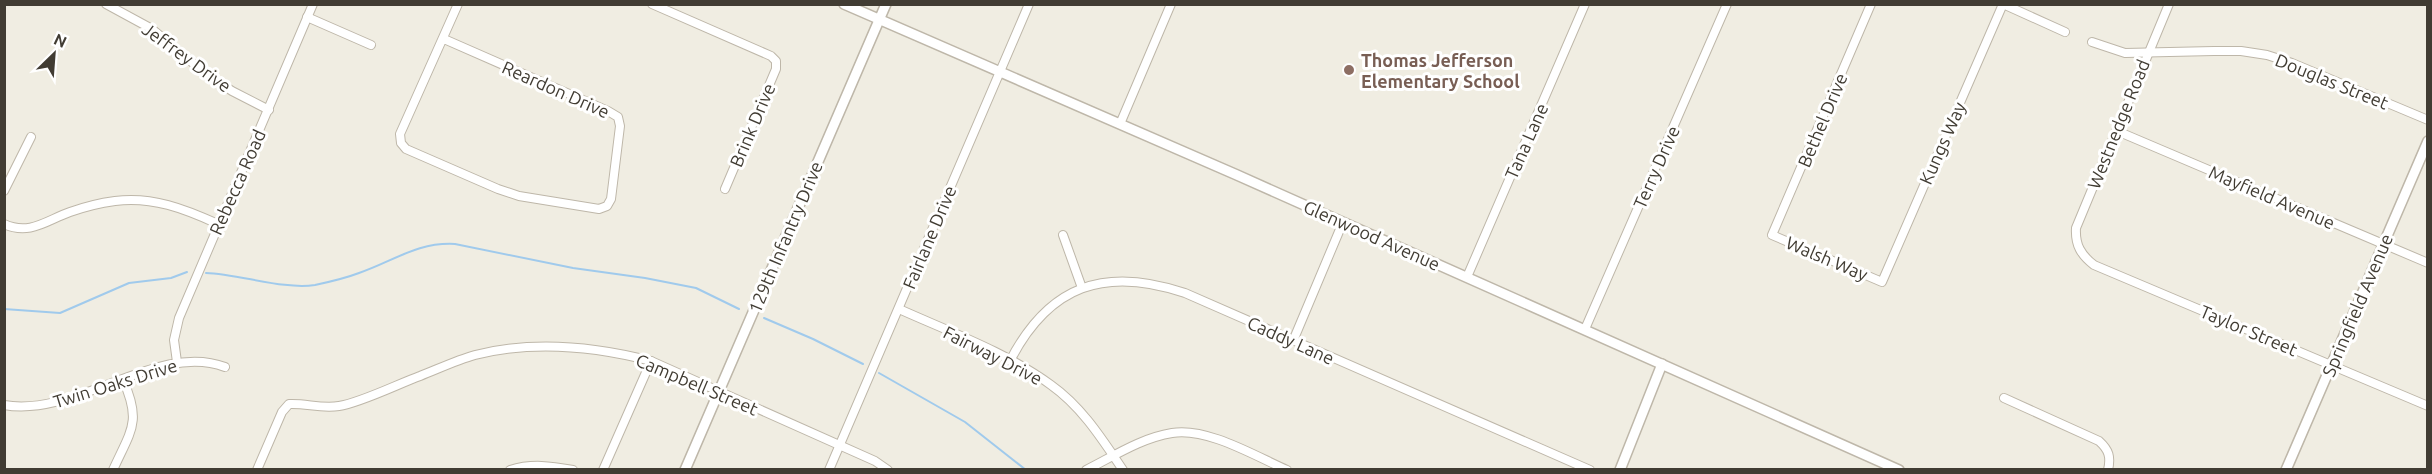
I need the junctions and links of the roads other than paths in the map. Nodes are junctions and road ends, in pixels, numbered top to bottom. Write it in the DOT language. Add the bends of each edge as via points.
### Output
graph roads {
  1 [pos="106,4"];
  2 [pos="313,4"];
  3 [pos="458,4"];
  4 [pos="652,4"];
  5 [pos="844,4"];
  6 [pos="886,4"];
  7 [pos="1029,4"];
  8 [pos="1171,4"];
  9 [pos="1585,4"];
  10 [pos="1727,4"];
  11 [pos="1871,4"];
  12 [pos="2003,4"];
  13 [pos="2169,4"];
  14 [pos="307,17"];
  15 [pos="879,20"];
  16 [pos="2065,32"];
  17 [pos="444,39"];
  18 [pos="2092,42"];
  19 [pos="371,45"];
  20 [pos="2148,53"];
  21 [pos="1000,71"];
  22 [pos="269,110"];
  23 [pos="2427,120"];
  24 [pos="1120,124"];
  25 [pos="2116,131"];
  26 [pos="31,137"];
  27 [pos="2427,141"];
  28 [pos="725,189"];
  29 [pos="4,191"];
  30 [pos="1343,222"];
  31 [pos="4,224"];
  32 [pos="218,224"];
  33 [pos="1063,235"];
  34 [pos="1772,235"];
  35 [pos="2383,244"];
  36 [pos="2077,246"];
  37 [pos="2427,263"];
  38 [pos="1467,277"];
  39 [pos="1882,282"];
  40 [pos="1082,288"];
  41 [pos="898,309"];
  42 [pos="1585,329"];
  43 [pos="1293,341"];
  44 [pos="651,361"];
  45 [pos="1010,361"];
  46 [pos="177,362"];
  47 [pos="1662,364"];
  48 [pos="2331,365"];
  49 [pos="225,367"];
  50 [pos="123,380"];
  51 [pos="719,392"];
  52 [pos="2004,398"];
  53 [pos="4,405"];
  54 [pos="2427,406"];
  55 [pos="839,446"];
  56 [pos="1114,456"];
  57 [pos="113,470"];
  58 [pos="257,470"];
  59 [pos="510,470"];
  60 [pos="573,470"];
  61 [pos="603,470"];
  62 [pos="685,470"];
  63 [pos="829,470"];
  64 [pos="888,470"];
  65 [pos="1086,470"];
  66 [pos="1123,470"];
  67 [pos="1287,470"];
  68 [pos="1590,470"];
  69 [pos="1620,470"];
  70 [pos="1899,470"];
  71 [pos="2108,470"];
  72 [pos="2286,470"];
  1 -- 22 [label="street, Jeffrey Drive" via="152,29 231,91"];
  2 -- 14 [label="street, Rebecca Road"];
  3 -- 17 [label="street"];
  4 -- 28 [label="street, Brink Drive" via="776,61"];
  5 -- 15 [label="street, Glenwood Avenue"];
  6 -- 15 [label="street, 129th Infantry Drive"];
  7 -- 21 [label="street, Fairlane Drive"];
  8 -- 24 [label="street"];
  9 -- 38 [label="street, Tana Lane"];
  10 -- 42 [label="street, Terry Drive"];
  11 -- 34 [label="street, Bethel Drive"];
  12 -- 16 [label="street"];
  12 -- 39 [label="street, Kungs Way"];
  13 -- 20 [label="street, Westnedge Road"];
  14 -- 19 [label="street"];
  14 -- 22 [label="street, Rebecca Road"];
  15 -- 21 [label="street, Glenwood Avenue"];
  15 -- 51 [label="street, 129th Infantry Drive"];
  17 -- 17 [label="street, Reardon Drive" via="618,117 608,206 599,209 519,196 401,143 400,135"];
  18 -- 20 [label="street, Douglas Street" via="2125,53"];
  20 -- 23 [label="street, Douglas Street" via="2241,51 2267,55"];
  20 -- 25 [label="street, Westnedge Road"];
  21 -- 24 [label="street, Glenwood Avenue"];
  21 -- 41 [label="street, Fairlane Drive"];
  22 -- 32 [label="street, Rebecca Road"];
  24 -- 30 [label="street, Glenwood Avenue"];
  25 -- 35 [label="street, Mayfield Avenue"];
  25 -- 36 [label="street, Westnedge Road" via="2076,228"];
  26 -- 29 [label="street"];
  27 -- 35 [label="street, Springfield Avenue"];
  30 -- 38 [label="street, Glenwood Avenue"];
  30 -- 43 [label="street"];
  31 -- 32 [label="street" via="24,230 94,205 141,200 184,209"];
  32 -- 46 [label="street, Rebecca Road" via="179,318 174,340"];
  33 -- 40 [label="street"];
  34 -- 39 [label="street, Walsh Way"];
  35 -- 37 [label="street, Mayfield Avenue"];
  35 -- 48 [label="street, Springfield Avenue"];
  36 -- 48 [label="street, Taylor Street" via="2094,265"];
  38 -- 42 [label="street, Glenwood Avenue"];
  40 -- 43 [label="street, Caddy Lane" via="1117,280 1160,284"];
  40 -- 45 [label="street, Caddy Lane" via="1038,318"];
  41 -- 45 [label="street, Fairway Drive"];
  41 -- 55 [label="street, Fairlane Drive"];
  42 -- 47 [label="street, Glenwood Avenue"];
  43 -- 68 [label="street, Caddy Lane"];
  44 -- 51 [label="street, Campbell Street"];
  44 -- 58 [label="street, Campbell Street" via="558,345 505,348 473,356 341,406 289,404"];
  44 -- 61 [label="street"];
  45 -- 56 [label="street, Fairway Drive" via="1052,385 1079,410"];
  46 -- 49 [label="street, Twin Oaks Drive"];
  46 -- 50 [label="street, Twin Oaks Drive"];
  47 -- 69 [label="street"];
  47 -- 70 [label="street, Glenwood Avenue"];
  48 -- 54 [label="street, Taylor Street"];
  48 -- 72 [label="street, Springfield Avenue"];
  50 -- 53 [label="street, Twin Oaks Drive" via="46,404"];
  50 -- 57 [label="street" via="134,418"];
  51 -- 55 [label="street, Campbell Street"];
  51 -- 62 [label="street, 129th Infantry Drive"];
  52 -- 71 [label="street" via="2099,441 2110,458"];
  55 -- 63 [label="street, Fairlane Drive"];
  55 -- 64 [label="street, Campbell Street"];
  56 -- 65 [label="street"];
  56 -- 66 [label="street, Fairway Drive"];
  56 -- 67 [label="street" via="1175,432 1222,441"];
  59 -- 60 [label="street" via="547,465"];
}
